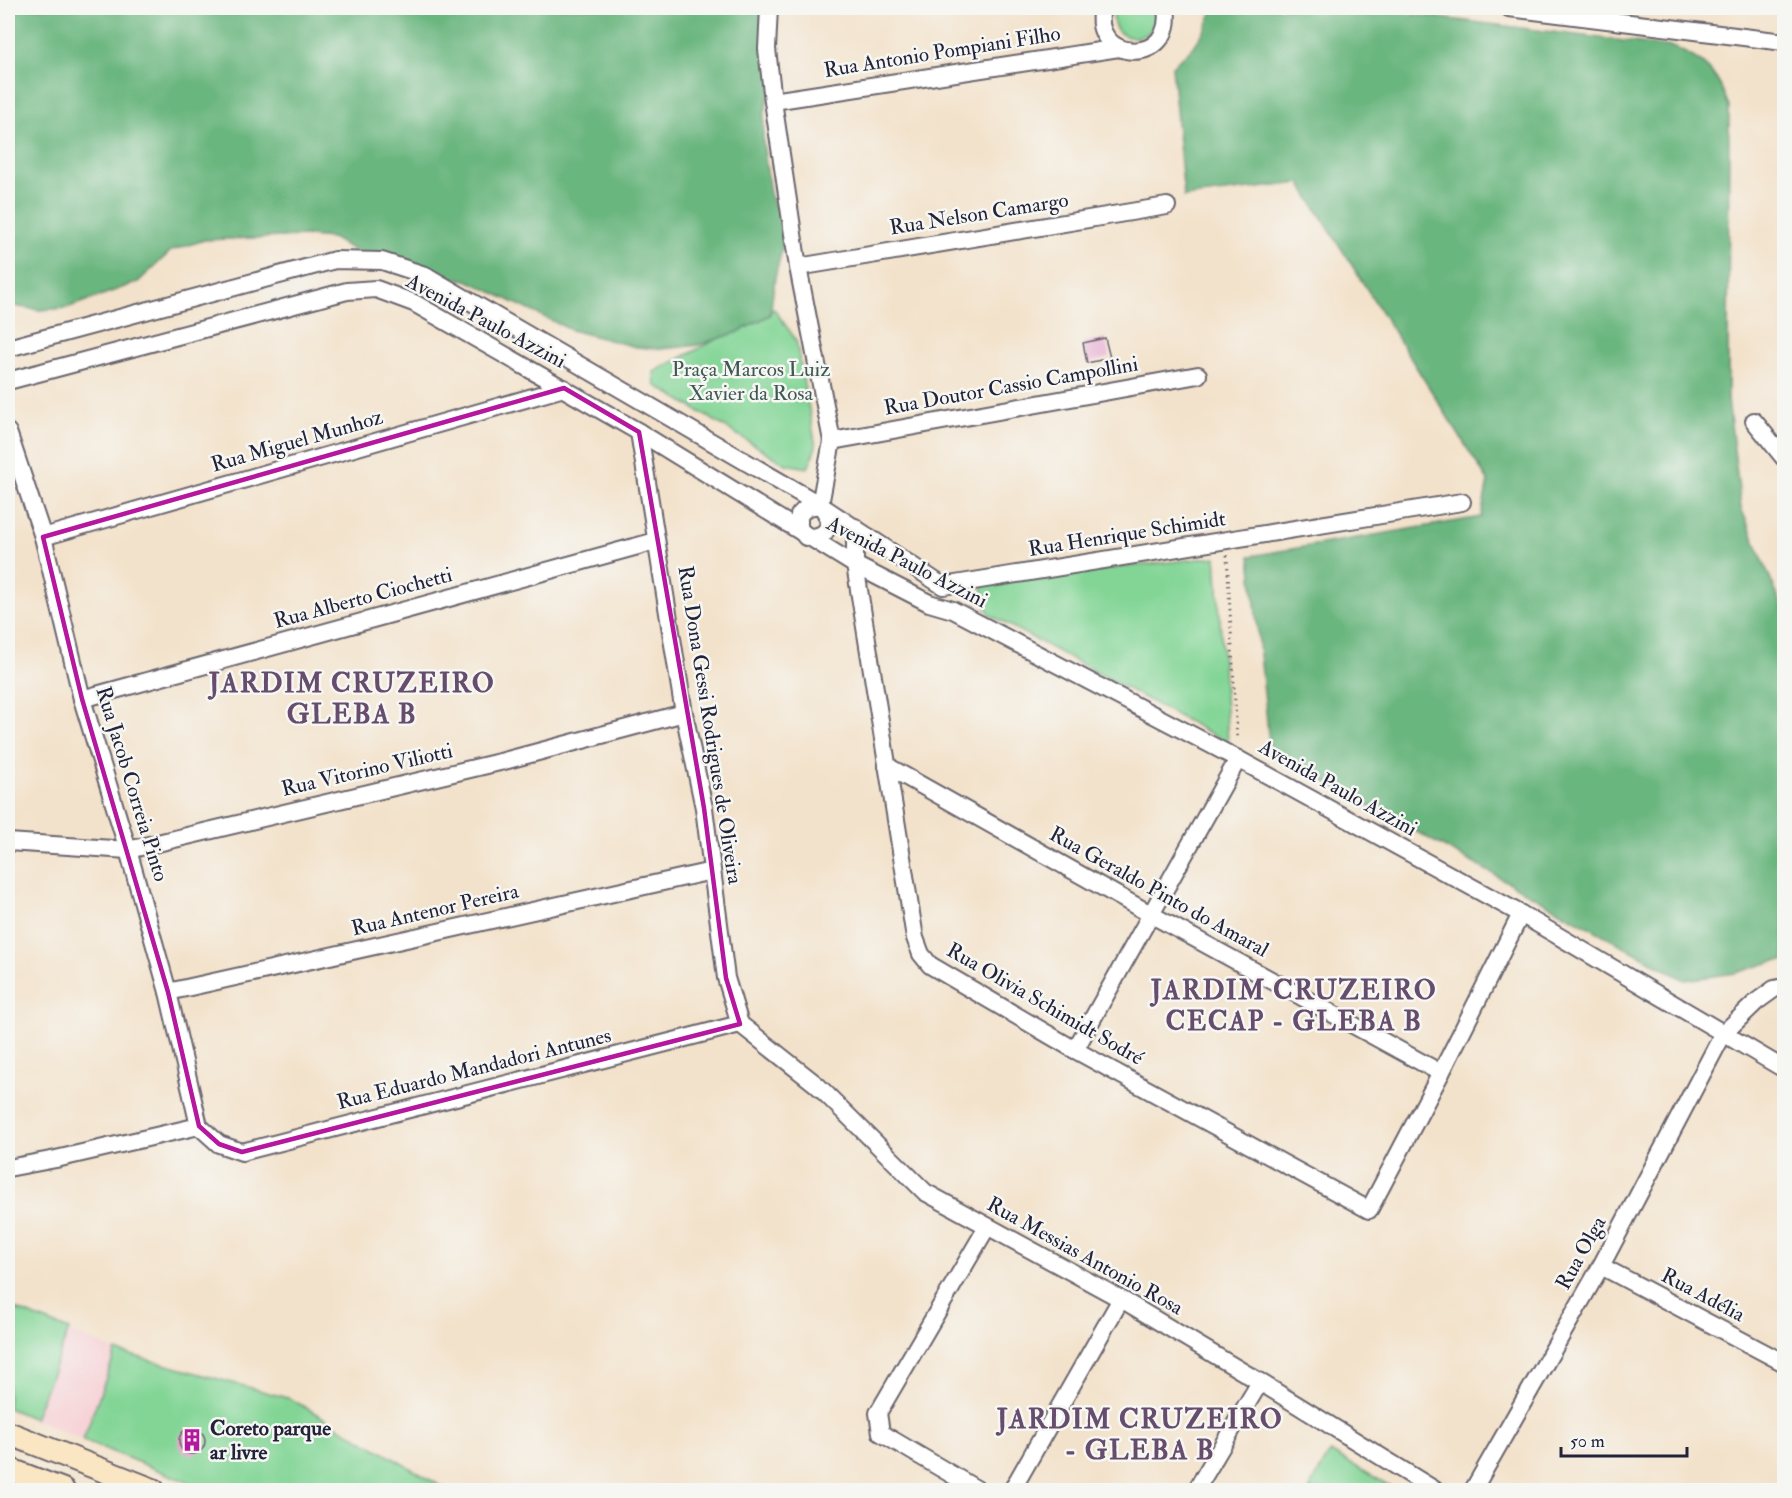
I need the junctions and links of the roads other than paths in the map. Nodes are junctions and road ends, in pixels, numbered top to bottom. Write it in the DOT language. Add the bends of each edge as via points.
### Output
graph roads {
  1 [pos="769,8"];
  2 [pos="1099,8"];
  3 [pos="1166,8"];
  4 [pos="1509,8"];
  5 [pos="1785,42"];
  6 [pos="1119,48"];
  7 [pos="773,101"];
  8 [pos="1167,206"];
  9 [pos="798,267"];
  10 [pos="8,348"];
  11 [pos="1198,375"];
  12 [pos="8,381"];
  13 [pos="564,388"];
  14 [pos="1754,421"];
  15 [pos="8,432"];
  16 [pos="639,432"];
  17 [pos="832,441"];
  18 [pos="1785,458"];
  19 [pos="1462,502"];
  20 [pos="820,505"];
  21 [pos="855,527"];
  22 [pos="43,537"];
  23 [pos="806,537"];
  24 [pos="656,541"];
  25 [pos="855,565"];
  26 [pos="943,586"];
  27 [pos="929,603"];
  28 [pos="953,610"];
  29 [pos="82,699"];
  30 [pos="684,713"];
  31 [pos="1238,759"];
  32 [pos="887,766"];
  33 [pos="8,842"];
  34 [pos="128,850"];
  35 [pos="712,871"];
  36 [pos="1521,914"];
  37 [pos="1152,915"];
  38 [pos="1785,987"];
  39 [pos="168,992"];
  40 [pos="740,1024"];
  41 [pos="1723,1034"];
  42 [pos="1075,1050"];
  43 [pos="1785,1069"];
  44 [pos="1441,1073"];
  45 [pos="199,1126"];
  46 [pos="8,1168"];
  47 [pos="987,1227"];
  48 [pos="1601,1266"];
  49 [pos="1121,1299"];
  50 [pos="1785,1363"];
  51 [pos="1260,1382"];
  52 [pos="8,1433"];
  53 [pos="8,1469"];
  54 [pos="63,1491"];
  55 [pos="153,1491"];
  56 [pos="978,1491"];
  57 [pos="1012,1491"];
  58 [pos="1196,1491"];
  59 [pos="1435,1491"];
  60 [pos="1473,1491"];
  1 -- 7 [label="street"];
  2 -- 6 [label="street" via="1103,32"];
  3 -- 6 [label="street, Rua Antonio Pompiani Filho" via="1168,18 1161,39 1141,51"];
  4 -- 5 [label="street"];
  6 -- 7 [label="street, Rua Antonio Pompiani Filho"];
  7 -- 9 [label="street"];
  8 -- 9 [label="street, Rua Nelson Camargo"];
  9 -- 17 [label="street"];
  10 -- 20 [label="street, Avenida Paulo Azzini" via="335,260 382,261 425,275"];
  11 -- 17 [label="street, Rua Doutor Cassio Campollini"];
  12 -- 13 [label="street, Avenida Paulo Azzini" via="347,291 376,289 414,303"];
  13 -- 16 [label="street, Avenida Paulo Azzini"];
  13 -- 22 [label="street, Rua Miguel Munhoz"];
  14 -- 18 [label="street"];
  15 -- 22 [label="street, Rua Jacob Correia Pinto"];
  16 -- 23 [label="street, Avenida Paulo Azzini"];
  16 -- 24 [label="street, Rua Dona Gessi Rodrigues de Oliveira"];
  17 -- 20 [label="street"];
  19 -- 26 [label="street, Rua Henrique Schimidt"];
  20 -- 21 [label="street"];
  20 -- 23 [label="street" via="807,507 799,515 799,528"];
  21 -- 25 [label="street, Rua Olivia Schimidt Sodré"];
  21 -- 26 [label="street"];
  22 -- 29 [label="street, Rua Jacob Correia Pinto"];
  23 -- 25 [label="street, Avenida Paulo Azzini"];
  24 -- 29 [label="street, Rua Alberto Ciochetti"];
  24 -- 30 [label="street, Rua Dona Gessi Rodrigues de Oliveira"];
  25 -- 27 [label="street, Avenida Paulo Azzini"];
  25 -- 32 [label="street, Rua Olivia Schimidt Sodré"];
  26 -- 27 [label="street"];
  26 -- 28 [label="street"];
  27 -- 28 [label="street, Avenida Paulo Azzini"];
  28 -- 31 [label="street, Avenida Paulo Azzini"];
  29 -- 34 [label="street, Rua Jacob Correia Pinto"];
  30 -- 34 [label="street, Rua Vitorino Viliotti" via="504,761"];
  30 -- 35 [label="street, Rua Dona Gessi Rodrigues de Oliveira" via="704,808"];
  31 -- 36 [label="street, Avenida Paulo Azzini"];
  31 -- 37 [label="street"];
  32 -- 37 [label="street, Rua Geraldo Pinto do Amaral"];
  32 -- 42 [label="street, Rua Olivia Schimidt Sodré" via="915,938 921,954 930,965"];
  33 -- 34 [label="street, Rua Vitorino Viliotti"];
  34 -- 39 [label="street, Rua Jacob Correia Pinto"];
  35 -- 39 [label="street, Rua Antenor Pereira"];
  35 -- 40 [label="street, Rua Dona Gessi Rodrigues de Oliveira" via="726,978"];
  36 -- 41 [label="street, Avenida Paulo Azzini"];
  36 -- 44 [label="street"];
  37 -- 42 [label="street"];
  37 -- 44 [label="street, Rua Geraldo Pinto do Amaral"];
  38 -- 41 [label="street, Rua Olga" via="1774,989 1756,1002"];
  39 -- 45 [label="street, Rua Jacob Correia Pinto"];
  40 -- 45 [label="street, Rua Eduardo Mandadori Antunes" via="242,1152 219,1144"];
  40 -- 47 [label="street, Rua Messias Antonio Rosa" via="817,1085 925,1191"];
  41 -- 43 [label="street, Avenida Paulo Azzini"];
  41 -- 48 [label="street, Rua Olga"];
  42 -- 44 [label="street, Rua Olivia Schimidt Sodré" via="1369,1210"];
  45 -- 46 [label="street"];
  47 -- 49 [label="street, Rua Messias Antonio Rosa"];
  47 -- 56 [label="street" via="878,1413 881,1433"];
  48 -- 50 [label="street, Rua Adélia"];
  48 -- 60 [label="street, Rua Olga"];
  49 -- 51 [label="street, Rua Messias Antonio Rosa"];
  49 -- 57 [label="street"];
  51 -- 58 [label="street"];
  51 -- 59 [label="street, Rua Messias Antonio Rosa"];
  52 -- 55 [label="main road"];
  53 -- 54 [label="main road"];
}
